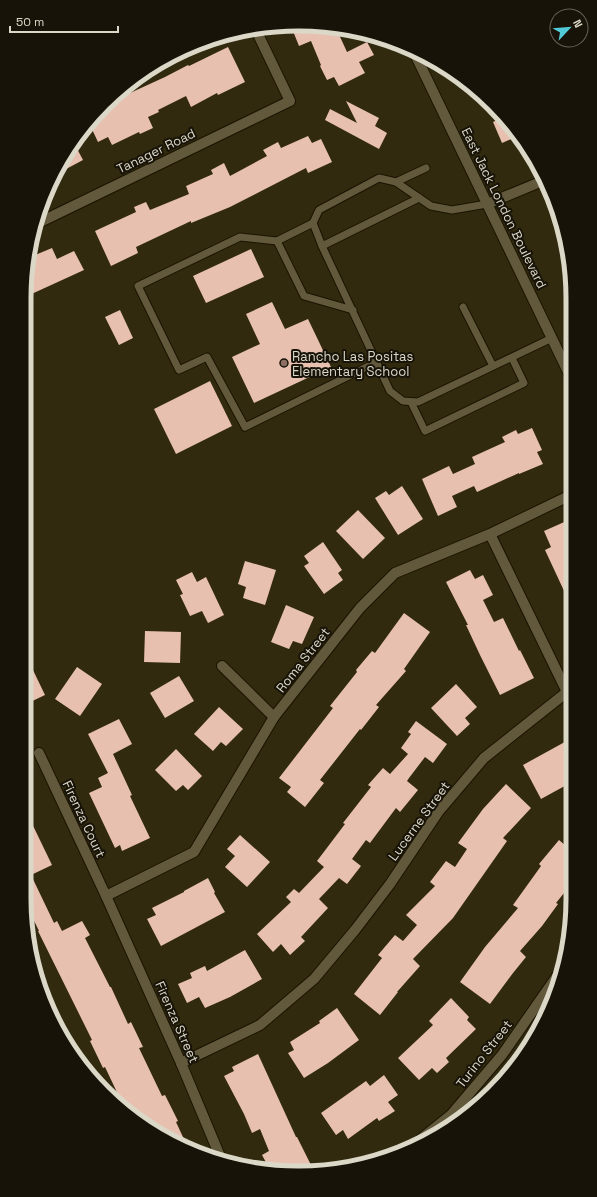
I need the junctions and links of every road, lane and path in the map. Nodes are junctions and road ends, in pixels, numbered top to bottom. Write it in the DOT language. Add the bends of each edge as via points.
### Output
graph roads {
  1 [pos="257,34"];
  2 [pos="417,59"];
  3 [pos="426,168"];
  4 [pos="396,182"];
  5 [pos="539,182"];
  6 [pos="419,198"];
  7 [pos="487,204"];
  8 [pos="43,221"];
  9 [pos="314,223"];
  10 [pos="277,241"];
  11 [pos="322,246"];
  12 [pos="463,307"];
  13 [pos="352,310"];
  14 [pos="552,338"];
  15 [pos="512,358"];
  16 [pos="377,362"];
  17 [pos="493,366"];
  18 [pos="566,367"];
  19 [pos="411,402"];
  20 [pos="566,497"];
  21 [pos="490,534"];
  22 [pos="222,666"];
  23 [pos="566,690"];
  24 [pos="566,693"];
  25 [pos="274,717"];
  26 [pos="39,753"];
  27 [pos="106,896"];
  28 [pos="552,983"];
  29 [pos="181,1063"];
  30 [pos="455,1115"];
  31 [pos="219,1154"];
  1 -- 8 [label="street, Tanager Road" via="290,101"];
  2 -- 7 [label="street, East Jack London Boulevard"];
  3 -- 4 [label="lane"];
  4 -- 6 [label="lane"];
  4 -- 9 [label="lane" via="380,178 319,210"];
  5 -- 7 [label="street"];
  6 -- 7 [label="lane" via="431,206 452,210"];
  6 -- 11 [label="lane"];
  7 -- 14 [label="street, East Jack London Boulevard"];
  9 -- 10 [label="lane"];
  9 -- 11 [label="lane"];
  10 -- 13 [label="lane" via="304,296"];
  10 -- 16 [label="lane" via="240,237 138,286 179,370 207,357 245,427"];
  11 -- 13 [label="lane"];
  12 -- 17 [label="lane"];
  13 -- 16 [label="lane"];
  14 -- 15 [label="lane"];
  14 -- 18 [label="street, East Jack London Boulevard"];
  15 -- 17 [label="lane"];
  15 -- 19 [label="lane" via="524,384 425,431"];
  16 -- 19 [label="lane" via="390,391 403,401"];
  17 -- 19 [label="lane" via="418,402"];
  20 -- 21 [label="street, Roma Street"];
  21 -- 23 [label="street, Lucerne Street"];
  21 -- 25 [label="street, Roma Street" via="395,573 360,608"];
  22 -- 25 [label="street"];
  24 -- 29 [label="street, Lucerne Street" via="484,758 439,811 390,884 314,979 260,1025"];
  25 -- 27 [label="street, Roma Street" via="194,852"];
  26 -- 27 [label="street, Firenza Court"];
  27 -- 29 [label="street, Firenza Street"];
  28 -- 30 [label="street, Turino Street" via="502,1055"];
  29 -- 31 [label="street, Firenza Street"];
}
